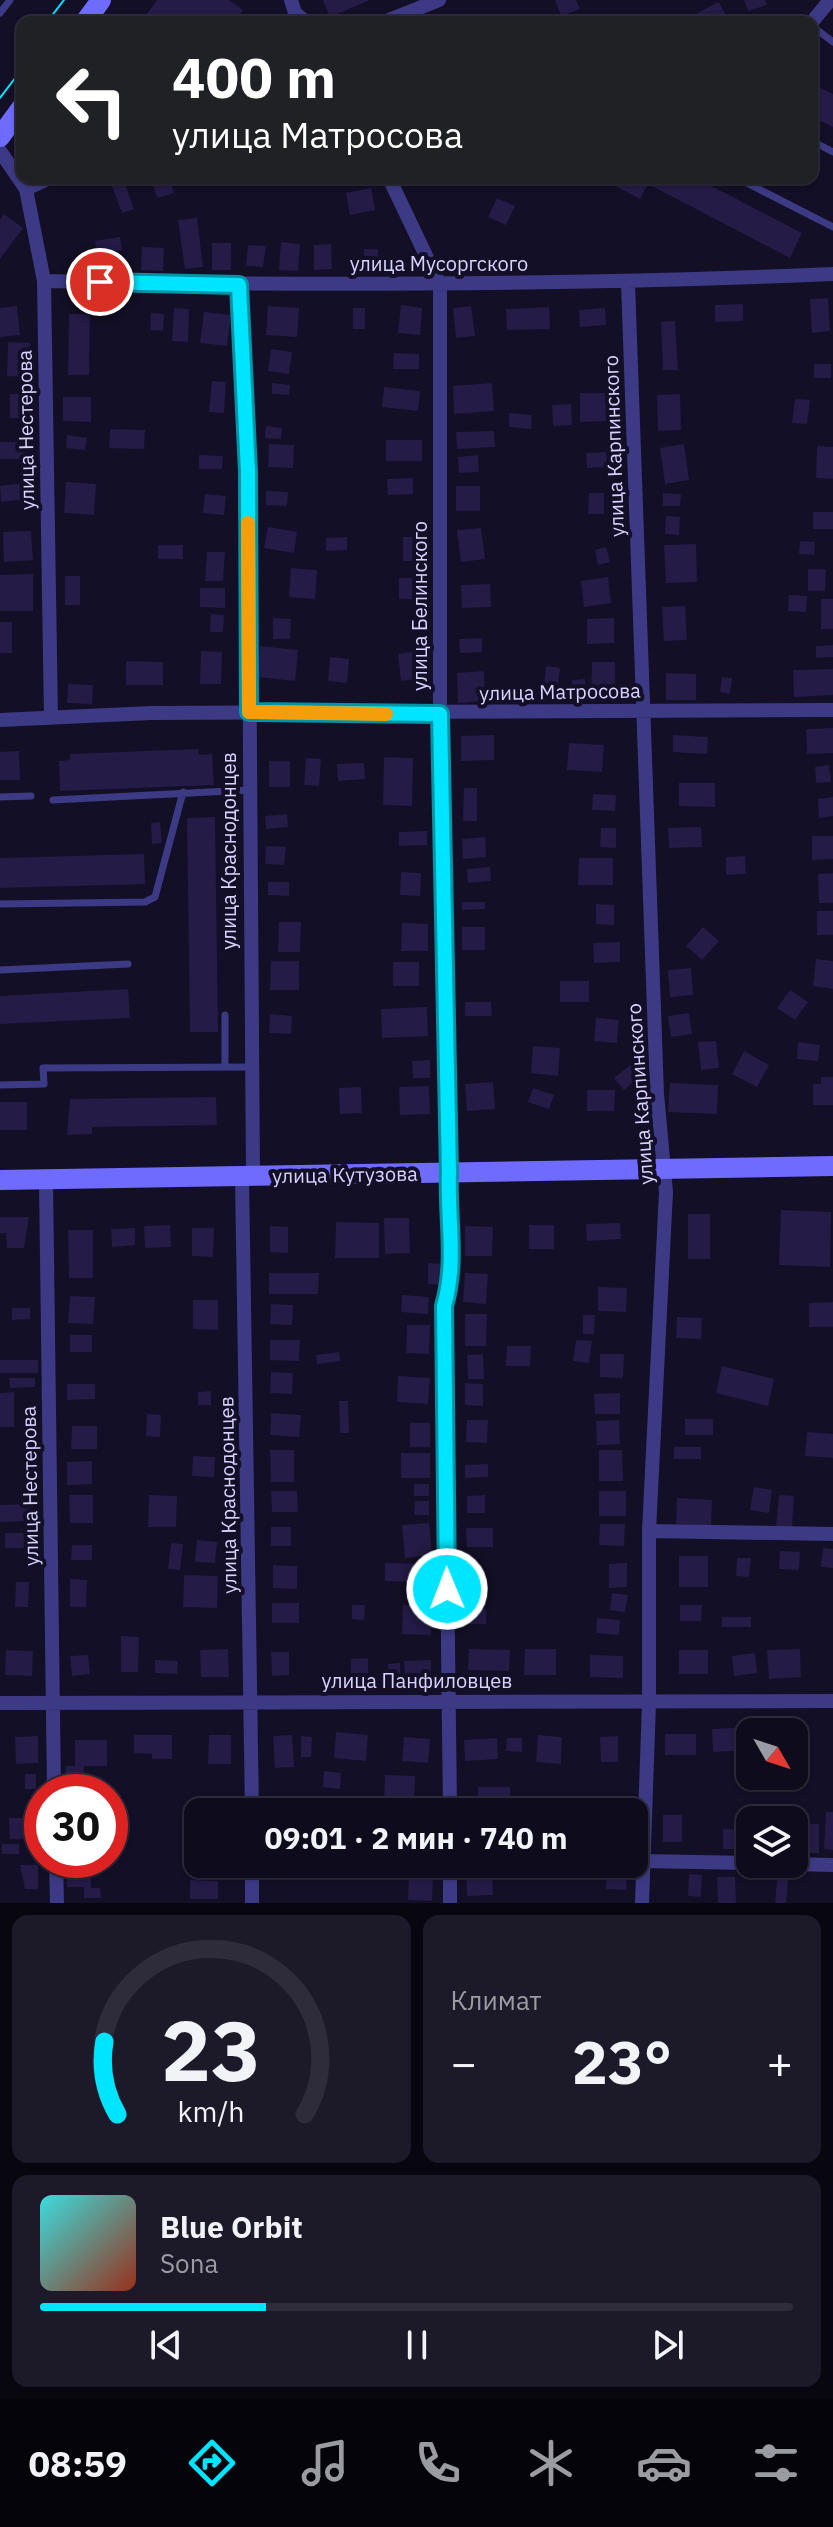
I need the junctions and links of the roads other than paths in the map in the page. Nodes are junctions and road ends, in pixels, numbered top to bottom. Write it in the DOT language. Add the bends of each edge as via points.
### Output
graph roads {
  1 [pos="10,0"];
  2 [pos="439,0"];
  3 [pos="415,4"];
  4 [pos="0,13"];
  5 [pos="394,16"];
  6 [pos="16,115"];
  7 [pos="0,137"];
  8 [pos="0,151"];
  9 [pos="16,174"];
  10 [pos="23,184"];
  11 [pos="37,184"];
  12 [pos="392,184"];
  13 [pos="749,184"];
  14 [pos="26,189"];
  15 [pos="833,227"];
  16 [pos="833,274"];
  17 [pos="44,281"];
  18 [pos="628,283"];
  19 [pos="239,285"];
  20 [pos="440,285"];
  21 [pos="833,710"];
  22 [pos="643,711"];
  23 [pos="249,712"];
  24 [pos="440,714"];
  25 [pos="51,718"];
  26 [pos="0,720"];
  27 [pos="249,790"];
  28 [pos="183,792"];
  29 [pos="31,796"];
  30 [pos="0,797"];
  31 [pos="53,800"];
  32 [pos="0,904"];
  33 [pos="128,964"];
  34 [pos="0,970"];
  35 [pos="225,1015"];
  36 [pos="225,1066"];
  37 [pos="253,1067"];
  38 [pos="0,1085"];
  39 [pos="833,1166"];
  40 [pos="664,1170"];
  41 [pos="449,1173"];
  42 [pos="247,1177"];
  43 [pos="0,1180"];
  44 [pos="46,1180"];
  45 [pos="649,1531"];
  46 [pos="833,1534"];
  47 [pos="251,1700"];
  48 [pos="833,1701"];
  49 [pos="52,1702"];
  50 [pos="449,1702"];
  51 [pos="0,1703"];
  52 [pos="649,1703"];
  53 [pos="54,1774"];
  54 [pos="252,1798"];
  55 [pos="450,1798"];
  56 [pos="645,1798"];
  57 [pos="648,1861"];
  58 [pos="736,1863"];
  59 [pos="808,1864"];
  60 [pos="833,1865"];
  61 [pos="56,1878"];
  62 [pos="252,1878"];
  63 [pos="450,1878"];
  64 [pos="642,1878"];
  65 [pos="57,1903"];
  66 [pos="252,1903"];
  67 [pos="450,1903"];
  68 [pos="642,1903"];
  1 -- 4 [label="lane"];
  2 -- 3 [label="street"];
  3 -- 5 [label="street"];
  6 -- 7 [label="main road"];
  8 -- 9 [label="street, улица Нестерова"];
  10 -- 14 [label="street, улица Нестерова"];
  11 -- 14 [label="street"];
  12 -- 20 [label="street, улица Белинского"];
  13 -- 15 [label="lane"];
  14 -- 17 [label="street, улица Нестерова"];
  16 -- 18 [label="street, улица Мусоргского"];
  17 -- 19 [label="street, улица Мусоргского"];
  17 -- 25 [label="street, улица Нестерова"];
  18 -- 20 [label="street, улица Мусоргского"];
  18 -- 22 [label="street, улица Карпинского"];
  19 -- 20 [label="street, улица Мусоргского"];
  19 -- 23 [label="street, улица Краснодонцев" via="248,472"];
  20 -- 24 [label="street, улица Белинского"];
  21 -- 22 [label="street, улица Матросова"];
  22 -- 24 [label="street, улица Матросова"];
  22 -- 40 [label="street, улица Карпинского"];
  23 -- 24 [label="street, улица Матросова"];
  23 -- 25 [label="street, улица Матросова"];
  23 -- 27 [label="street, улица Краснодонцев"];
  24 -- 41 [label="street, улица Белинского"];
  25 -- 26 [label="street, улица Матросова"];
  27 -- 28 [label="lane"];
  27 -- 37 [label="street, улица Краснодонцев"];
  28 -- 31 [label="lane"];
  28 -- 32 [label="lane" via="155,897 145,902"];
  29 -- 30 [label="lane"];
  33 -- 34 [label="lane"];
  35 -- 36 [label="lane"];
  36 -- 37 [label="lane"];
  36 -- 38 [label="lane" via="43,1068 44,1084"];
  37 -- 42 [label="street, улица Краснодонцев"];
  39 -- 40 [label="main road, улица Кутузова"];
  40 -- 41 [label="main road, улица Кутузова"];
  40 -- 45 [label="street, улица Карпинского"];
  41 -- 42 [label="main road, улица Кутузова"];
  41 -- 50 [label="street, улица Белинского" via="447,1218 453,1260 444,1306"];
  42 -- 44 [label="main road, улица Кутузова"];
  42 -- 47 [label="street, улица Краснодонцев"];
  43 -- 44 [label="main road, улица Кутузова"];
  44 -- 49 [label="street, улица Нестерова"];
  45 -- 46 [label="street"];
  45 -- 52 [label="street, улица Карпинского"];
  47 -- 49 [label="street, улица Панфиловцев"];
  47 -- 50 [label="street, улица Панфиловцев"];
  47 -- 54 [label="street, улица Краснодонцев"];
  48 -- 52 [label="street, улица Панфиловцев"];
  49 -- 51 [label="street, улица Панфиловцев"];
  49 -- 53 [label="street, улица Нестерова"];
  50 -- 52 [label="street, улица Панфиловцев"];
  50 -- 55 [label="street, улица Белинского"];
  52 -- 56 [label="street, улица Карпинского"];
  57 -- 58 [label="street"];
  59 -- 60 [label="street"];
  61 -- 65 [label="street"];
  62 -- 66 [label="street"];
  63 -- 67 [label="street"];
  64 -- 68 [label="street, улица Карпинского"];
}
